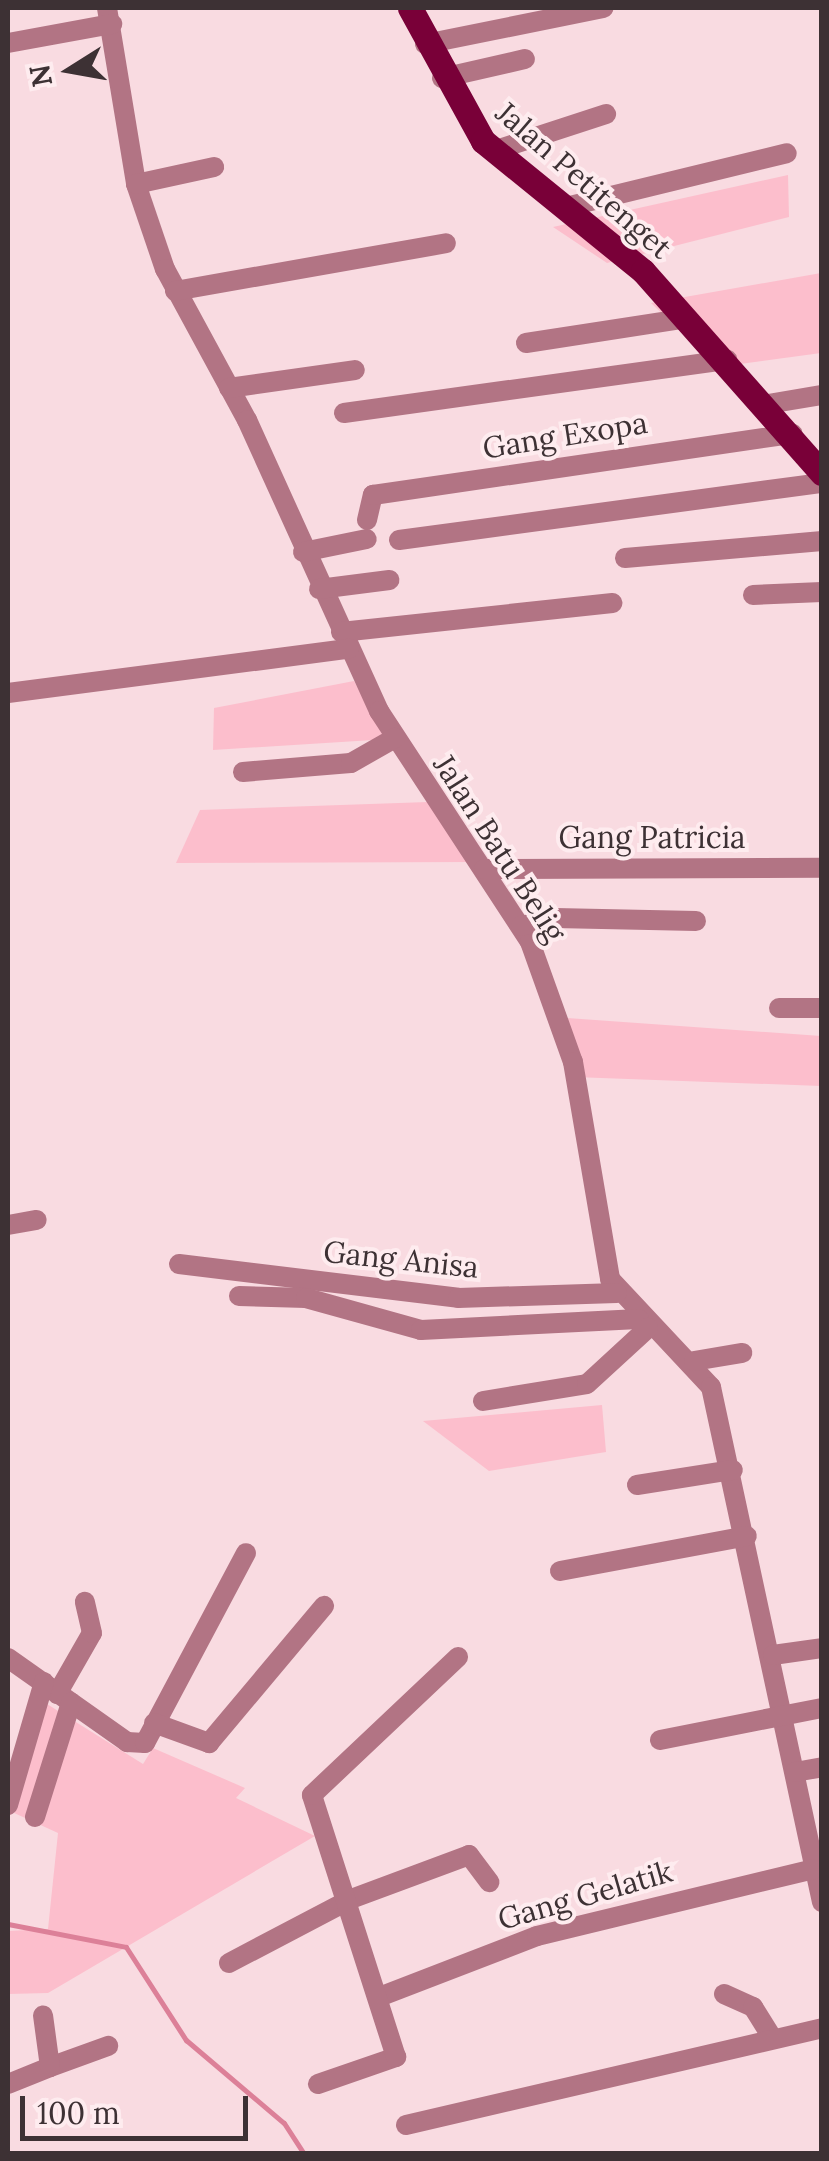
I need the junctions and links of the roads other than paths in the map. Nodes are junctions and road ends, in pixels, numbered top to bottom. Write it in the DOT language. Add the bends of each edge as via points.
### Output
graph roads {
  1 [pos="410,8"];
  2 [pos="603,8"];
  3 [pos="110,16"];
  4 [pos="8,43"];
  5 [pos="425,44"];
  6 [pos="525,59"];
  7 [pos="442,78"];
  8 [pos="606,114"];
  9 [pos="493,151"];
  10 [pos="787,153"];
  11 [pos="214,167"];
  12 [pos="136,184"];
  13 [pos="570,206"];
  14 [pos="446,243"];
  15 [pos="175,292"];
  16 [pos="687,318"];
  17 [pos="526,343"];
  18 [pos="727,360"];
  19 [pos="355,370"];
  20 [pos="229,388"];
  21 [pos="822,394"];
  22 [pos="768,404"];
  23 [pos="344,414"];
  24 [pos="794,434"];
  25 [pos="820,471"];
  26 [pos="399,540"];
  27 [pos="822,541"];
  28 [pos="304,552"];
  29 [pos="625,558"];
  30 [pos="390,580"];
  31 [pos="319,589"];
  32 [pos="822,592"];
  33 [pos="753,595"];
  34 [pos="612,603"];
  35 [pos="345,641"];
  36 [pos="8,693"];
  37 [pos="394,738"];
  38 [pos="243,772"];
  39 [pos="822,868"];
  40 [pos="484,870"];
  41 [pos="696,922"];
  42 [pos="520,926"];
  43 [pos="778,1008"];
  44 [pos="822,1008"];
  45 [pos="37,1220"];
  46 [pos="8,1225"];
  47 [pos="179,1264"];
  48 [pos="617,1293"];
  49 [pos="238,1296"];
  50 [pos="643,1324"];
  51 [pos="742,1354"];
  52 [pos="694,1361"];
  53 [pos="482,1401"];
  54 [pos="732,1470"];
  55 [pos="637,1485"];
  56 [pos="746,1536"];
  57 [pos="246,1553"];
  58 [pos="560,1572"];
  59 [pos="85,1602"];
  60 [pos="324,1606"];
  61 [pos="822,1648"];
  62 [pos="773,1655"];
  63 [pos="458,1657"];
  64 [pos="8,1658"];
  65 [pos="58,1693"];
  66 [pos="822,1708"];
  67 [pos="784,1713"];
  68 [pos="154,1723"];
  69 [pos="660,1740"];
  70 [pos="822,1767"];
  71 [pos="795,1772"];
  72 [pos="8,1801"];
  73 [pos="34,1816"];
  74 [pos="813,1825"];
  75 [pos="489,1882"];
  76 [pos="818,1884"];
  77 [pos="351,1899"];
  78 [pos="229,1963"];
  79 [pos="724,1994"];
  80 [pos="379,1997"];
  81 [pos="42,2016"];
  82 [pos="822,2028"];
  83 [pos="772,2037"];
  84 [pos="108,2046"];
  85 [pos="50,2068"];
  86 [pos="8,2084"];
  87 [pos="318,2084"];
  88 [pos="406,2125"];
  1 -- 5 [label="main road, Jalan Petitenget"];
  2 -- 5 [label="street"];
  3 -- 4 [label="street"];
  3 -- 12 [label="street, Jalan Batu Belig"];
  5 -- 7 [label="main road, Jalan Petitenget"];
  6 -- 7 [label="street"];
  7 -- 9 [label="main road, Jalan Petitenget"];
  8 -- 9 [label="street"];
  9 -- 13 [label="main road, Jalan Petitenget"];
  10 -- 13 [label="street"];
  11 -- 12 [label="street"];
  12 -- 15 [label="street, Jalan Batu Belig"];
  13 -- 16 [label="main road, Jalan Petitenget"];
  14 -- 15 [label="street"];
  15 -- 20 [label="street, Jalan Batu Belig"];
  16 -- 17 [label="street"];
  16 -- 18 [label="main road, Jalan Petitenget"];
  18 -- 22 [label="main road, Jalan Petitenget"];
  18 -- 23 [label="street"];
  19 -- 20 [label="street"];
  20 -- 28 [label="street, Jalan Batu Belig"];
  21 -- 22 [label="street"];
  22 -- 24 [label="main road, Jalan Petitenget"];
  24 -- 25 [label="main road, Jalan Petitenget"];
  24 -- 28 [label="street, Gang Exopa" via="373,495 367,529"];
  25 -- 26 [label="street"];
  27 -- 29 [label="street"];
  28 -- 31 [label="street, Jalan Batu Belig"];
  30 -- 31 [label="street"];
  31 -- 35 [label="street, Jalan Batu Belig"];
  32 -- 33 [label="street"];
  34 -- 35 [label="street"];
  35 -- 36 [label="street"];
  35 -- 37 [label="street, Jalan Batu Belig"];
  37 -- 38 [label="street" via="351,763"];
  37 -- 40 [label="street, Jalan Batu Belig"];
  39 -- 40 [label="street, Gang Patricia"];
  40 -- 42 [label="street, Jalan Batu Belig"];
  41 -- 42 [label="street" via="554,918"];
  42 -- 48 [label="street, Jalan Batu Belig" via="573,1062 591,1204"];
  43 -- 44 [label="street"];
  45 -- 46 [label="street"];
  47 -- 48 [label="street, Gang Anisa" via="458,1298"];
  48 -- 50 [label="street, Jalan Batu Belig"];
  49 -- 50 [label="street" via="306,1298 421,1330"];
  50 -- 52 [label="street, Jalan Batu Belig"];
  50 -- 53 [label="street" via="588,1384"];
  51 -- 52 [label="street"];
  52 -- 54 [label="street, Jalan Batu Belig" via="711,1387"];
  54 -- 55 [label="street"];
  54 -- 56 [label="street, Jalan Batu Belig"];
  56 -- 58 [label="street"];
  56 -- 62 [label="street, Jalan Batu Belig"];
  57 -- 68 [label="street"];
  59 -- 65 [label="street" via="92,1634"];
  60 -- 68 [label="street" via="208,1743"];
  61 -- 62 [label="street"];
  62 -- 67 [label="street, Jalan Batu Belig"];
  63 -- 77 [label="street" via="315,1787 312,1812"];
  64 -- 65 [label="street"];
  65 -- 68 [label="street" via="133,1745 144,1744"];
  65 -- 72 [label="street"];
  65 -- 73 [label="street"];
  66 -- 67 [label="street"];
  67 -- 69 [label="street"];
  67 -- 71 [label="street, Jalan Batu Belig"];
  70 -- 71 [label="street"];
  71 -- 74 [label="street, Jalan Batu Belig"];
  74 -- 76 [label="street, Jalan Batu Belig"];
  75 -- 77 [label="street" via="469,1855"];
  76 -- 80 [label="street, Gang Gelatik" via="537,1936"];
  77 -- 78 [label="street"];
  77 -- 80 [label="street"];
  79 -- 83 [label="street" via="753,2007"];
  80 -- 87 [label="street" via="396,2060"];
  81 -- 85 [label="street"];
  82 -- 83 [label="street"];
  83 -- 88 [label="street" via="768,2046"];
  84 -- 85 [label="street"];
  85 -- 86 [label="street"];
}
